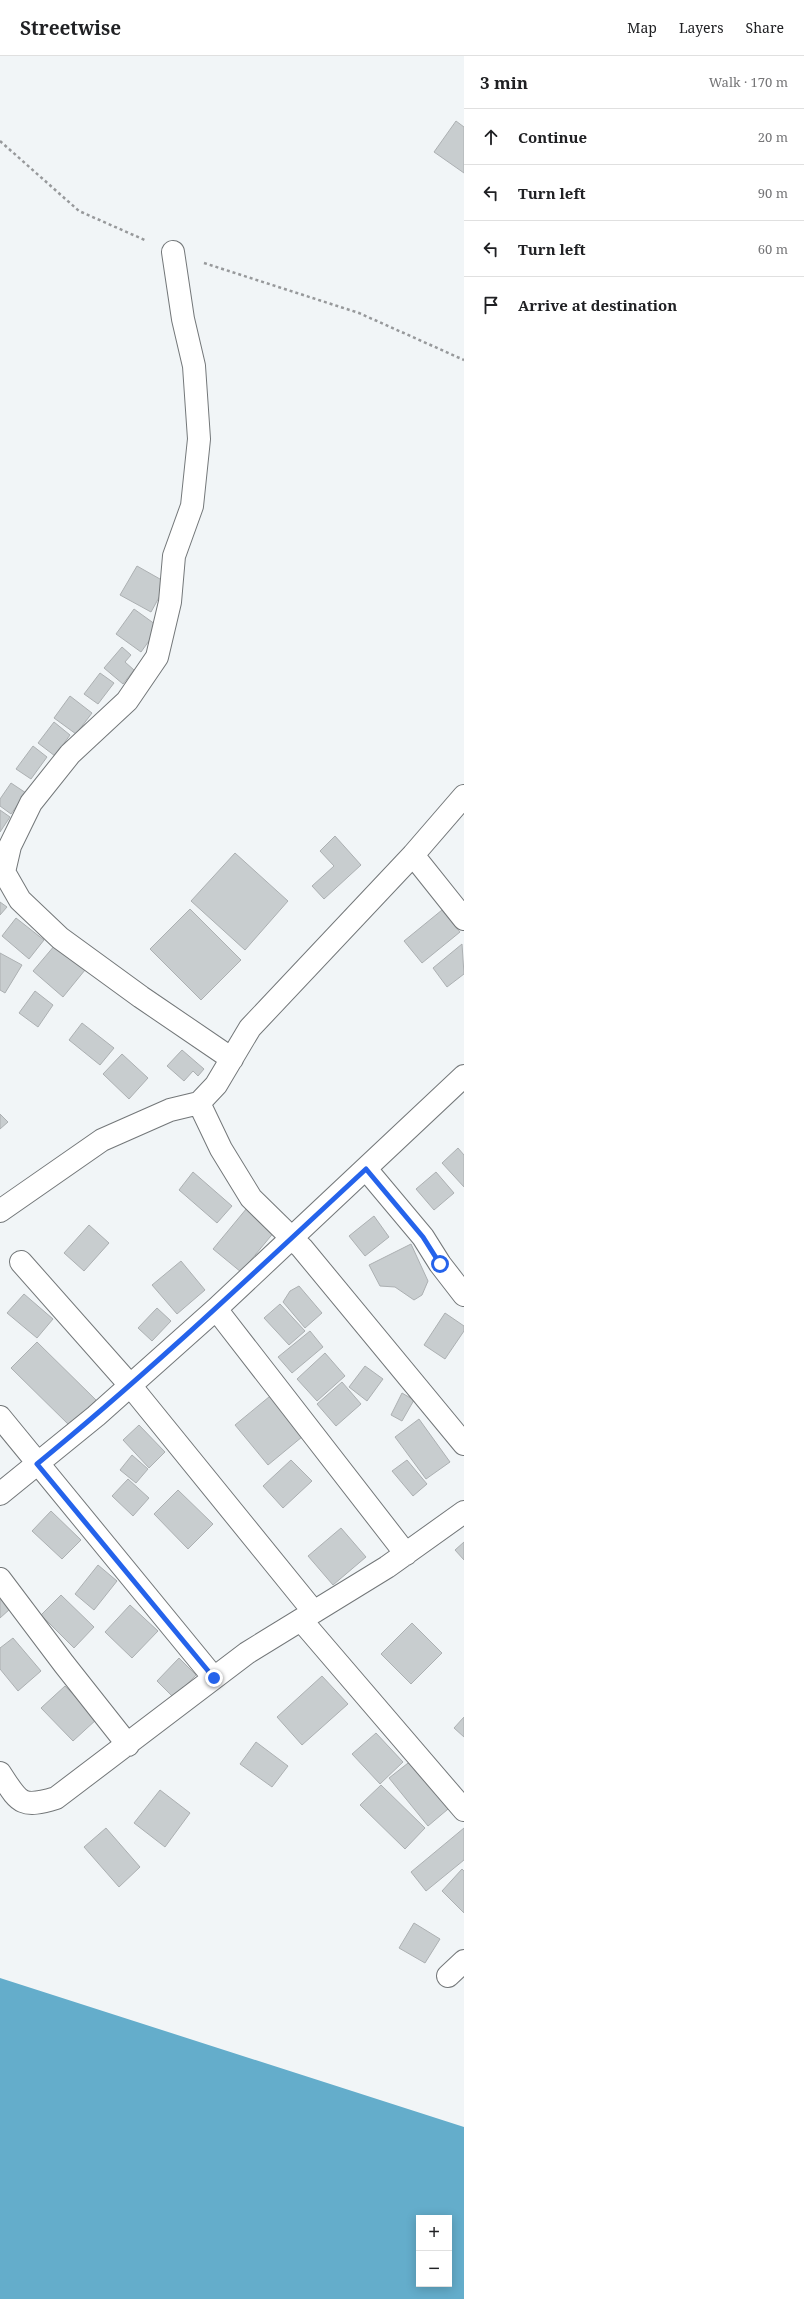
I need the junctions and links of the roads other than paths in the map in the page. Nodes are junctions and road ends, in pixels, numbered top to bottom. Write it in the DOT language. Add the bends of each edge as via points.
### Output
graph roads {
  1 [pos="173,252"];
  2 [pos="464,796"];
  3 [pos="413,855"];
  4 [pos="464,919"];
  5 [pos="232,1059"];
  6 [pos="464,1076"];
  7 [pos="199,1103"];
  8 [pos="366,1169"];
  9 [pos="0,1211"];
  10 [pos="292,1238"];
  11 [pos="21,1262"];
  12 [pos="464,1295"];
  13 [pos="216,1309"];
  14 [pos="129,1384"];
  15 [pos="0,1417"];
  16 [pos="464,1444"];
  17 [pos="37,1464"];
  18 [pos="0,1494"];
  19 [pos="464,1512"];
  20 [pos="406,1554"];
  21 [pos="0,1579"];
  22 [pos="308,1616"];
  23 [pos="214,1678"];
  24 [pos="128,1744"];
  25 [pos="0,1773"];
  26 [pos="464,1810"];
  27 [pos="464,1961"];
  28 [pos="448,1976"];
  1 -- 5 [label="street" via="183,319 194,366 199,439 192,506 174,556 170,602 157,657 127,701 70,754 31,803 10,846 4,872 20,900 60,938"];
  2 -- 3 [label="street"];
  3 -- 4 [label="street"];
  3 -- 5 [label="street" via="250,1028"];
  5 -- 7 [label="street" via="216,1085"];
  6 -- 8 [label="street"];
  7 -- 9 [label="street" via="170,1110 102,1140"];
  7 -- 10 [label="street" via="250,1198"];
  8 -- 10 [label="street"];
  8 -- 12 [label="street" via="423,1237"];
  10 -- 13 [label="street"];
  10 -- 16 [label="street"];
  11 -- 14 [label="street"];
  13 -- 14 [label="street"];
  13 -- 20 [label="street"];
  14 -- 17 [label="street" via="96,1416"];
  14 -- 22 [label="street"];
  15 -- 17 [label="street"];
  17 -- 18 [label="street"];
  17 -- 23 [label="street"];
  19 -- 20 [label="street"];
  20 -- 22 [label="street"];
  21 -- 24 [label="street"];
  22 -- 23 [label="street" via="248,1653"];
  22 -- 26 [label="street"];
  23 -- 24 [label="street"];
  24 -- 25 [label="street" via="56,1798 36,1804 24,1802 15,1796"];
  27 -- 28 [label="street"];
}
